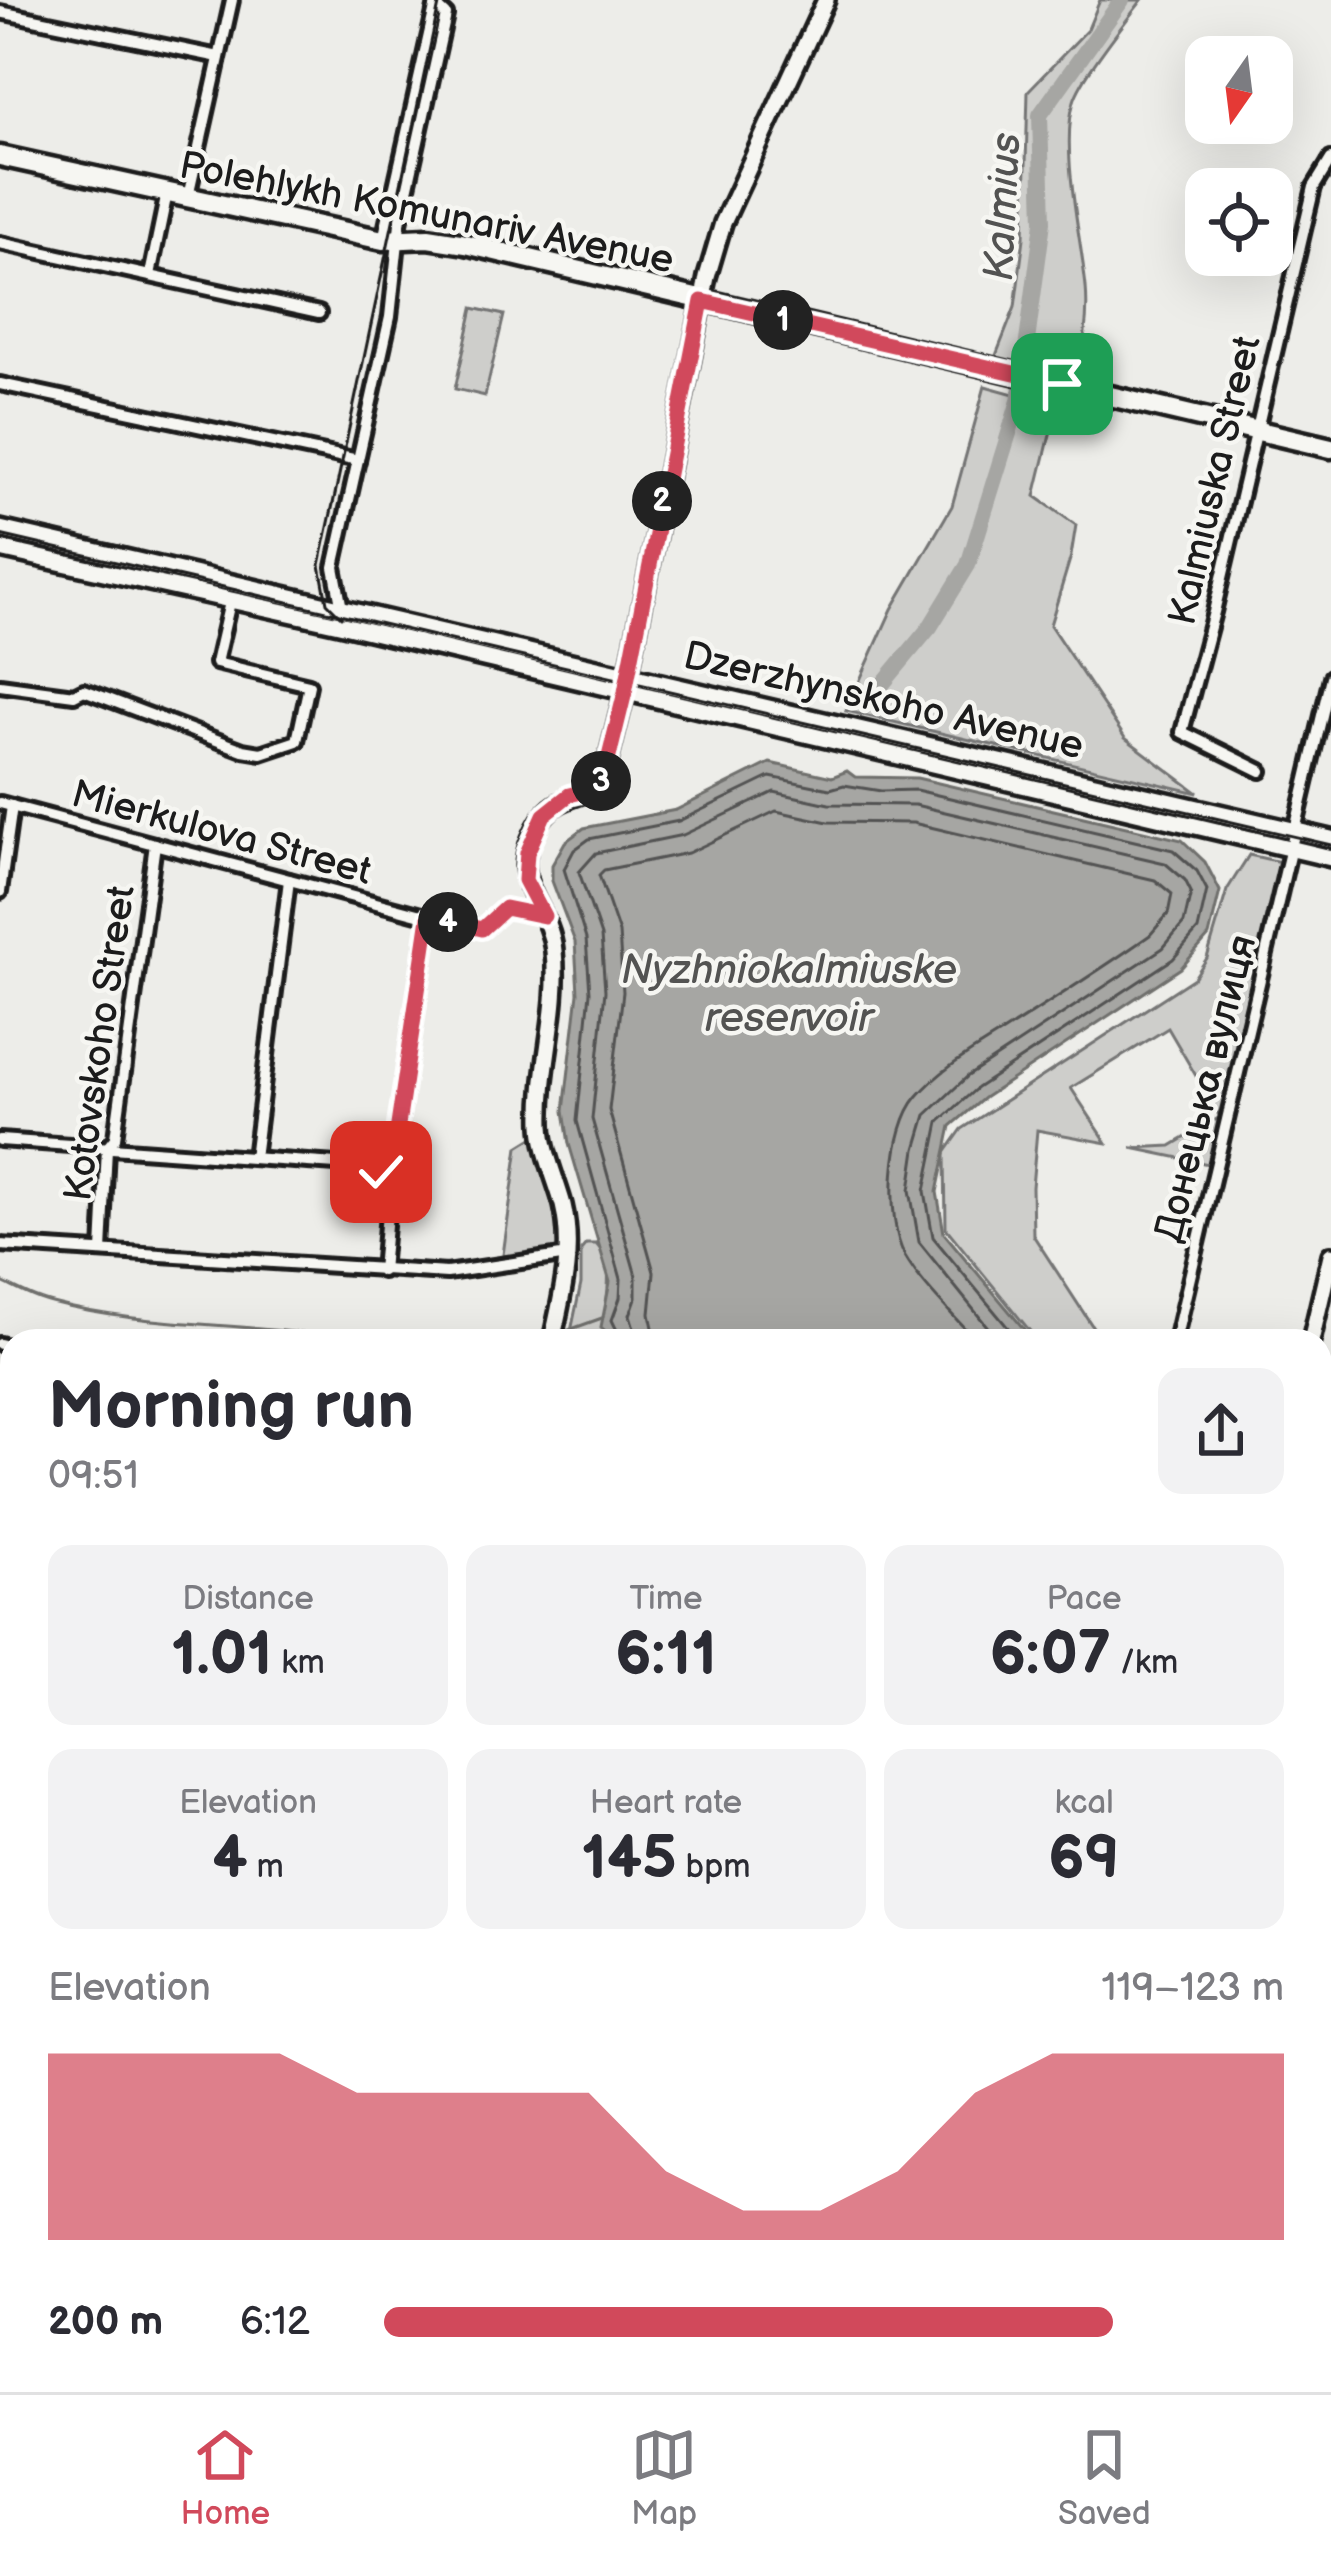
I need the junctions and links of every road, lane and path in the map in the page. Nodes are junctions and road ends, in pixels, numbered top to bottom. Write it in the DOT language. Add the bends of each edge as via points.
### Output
graph roads {
  1 [pos="232,0"];
  2 [pos="826,0"];
  3 [pos="439,7"];
  4 [pos="0,12"];
  5 [pos="219,57"];
  6 [pos="0,156"];
  7 [pos="1331,159"];
  8 [pos="167,193"];
  9 [pos="188,197"];
  10 [pos="390,239"];
  11 [pos="0,243"];
  12 [pos="150,275"];
  13 [pos="702,301"];
  14 [pos="320,313"];
  15 [pos="0,384"];
  16 [pos="1254,430"];
  17 [pos="1331,448"];
  18 [pos="358,460"];
  19 [pos="0,529"];
  20 [pos="0,549"];
  21 [pos="230,602"];
  22 [pos="342,606"];
  23 [pos="339,624"];
  24 [pos="628,673"];
  25 [pos="1331,677"];
  26 [pos="0,685"];
  27 [pos="625,692"];
  28 [pos="1261,771"];
  29 [pos="6,805"];
  30 [pos="1296,831"];
  31 [pos="1331,838"];
  32 [pos="155,844"];
  33 [pos="1292,849"];
  34 [pos="1331,858"];
  35 [pos="289,880"];
  36 [pos="0,892"];
  37 [pos="544,916"];
  38 [pos="429,917"];
  39 [pos="0,1140"];
  40 [pos="107,1148"];
  41 [pos="254,1158"];
  42 [pos="390,1179"];
  43 [pos="0,1245"];
  44 [pos="102,1251"];
  45 [pos="568,1255"];
  46 [pos="1331,1256"];
  47 [pos="382,1271"];
  48 [pos="554,1329"];
  49 [pos="1178,1329"];
  50 [pos="1314,1329"];
  1 -- 5 [label="street"];
  2 -- 13 [label="street" via="723,223"];
  3 -- 10 [label="street"];
  4 -- 5 [label="street"];
  5 -- 9 [label="street"];
  6 -- 8 [label="main road, Polehlykh Komunariv Avenue"];
  7 -- 16 [label="street, Kalmiuska Street" via="1314,187"];
  8 -- 9 [label="main road, Polehlykh Komunariv Avenue"];
  8 -- 12 [label="street"];
  9 -- 10 [label="main road, Polehlykh Komunariv Avenue"];
  10 -- 13 [label="main road, Polehlykh Komunariv Avenue" via="466,244"];
  10 -- 18 [label="street" via="390,316"];
  11 -- 12 [label="street"];
  12 -- 14 [label="street"];
  13 -- 16 [label="main road, Polehlykh Komunariv Avenue"];
  13 -- 24 [label="street"];
  15 -- 18 [label="street"];
  16 -- 17 [label="main road, Polehlykh Komunariv Avenue"];
  16 -- 28 [label="street, Kalmiuska Street" via="1182,732"];
  18 -- 22 [label="street" via="334,566"];
  19 -- 22 [label="street, Dzerzhynskoho Avenue"];
  20 -- 21 [label="street, Dzerzhynskoho Avenue"];
  21 -- 23 [label="street, Dzerzhynskoho Avenue"];
  21 -- 26 [label="street" via="216,663 308,685 297,742 243,750 84,690"];
  22 -- 23 [label="street"];
  22 -- 24 [label="street, Dzerzhynskoho Avenue"];
  23 -- 27 [label="street, Dzerzhynskoho Avenue"];
  24 -- 27 [label="street"];
  24 -- 30 [label="street, Dzerzhynskoho Avenue"];
  25 -- 30 [label="street, Донецька вулиця"];
  27 -- 33 [label="street, Dzerzhynskoho Avenue"];
  27 -- 37 [label="street" via="604,777 555,804 531,839 524,873"];
  29 -- 32 [label="street, Mierkulova Street"];
  29 -- 36 [label="street"];
  30 -- 31 [label="street, Dzerzhynskoho Avenue"];
  30 -- 33 [label="street, Донецька вулиця"];
  32 -- 35 [label="street, Mierkulova Street"];
  32 -- 40 [label="street, Kotovskoho Street" via="115,1138"];
  33 -- 34 [label="street, Dzerzhynskoho Avenue"];
  33 -- 49 [label="street, Донецька вулиця"];
  35 -- 38 [label="street, Mierkulova Street"];
  35 -- 41 [label="street"];
  37 -- 38 [label="street, Mierkulova Street" via="505,908 482,929"];
  37 -- 45 [label="street" via="557,985 542,1125"];
  38 -- 42 [label="street"];
  39 -- 40 [label="street"];
  40 -- 41 [label="street"];
  40 -- 44 [label="street, Kotovskoho Street"];
  41 -- 42 [label="street" via="364,1166"];
  42 -- 47 [label="street"];
  43 -- 44 [label="street"];
  44 -- 47 [label="street"];
  45 -- 47 [label="street" via="447,1274"];
  45 -- 48 [label="street"];
  46 -- 50 [label="street"];
}
